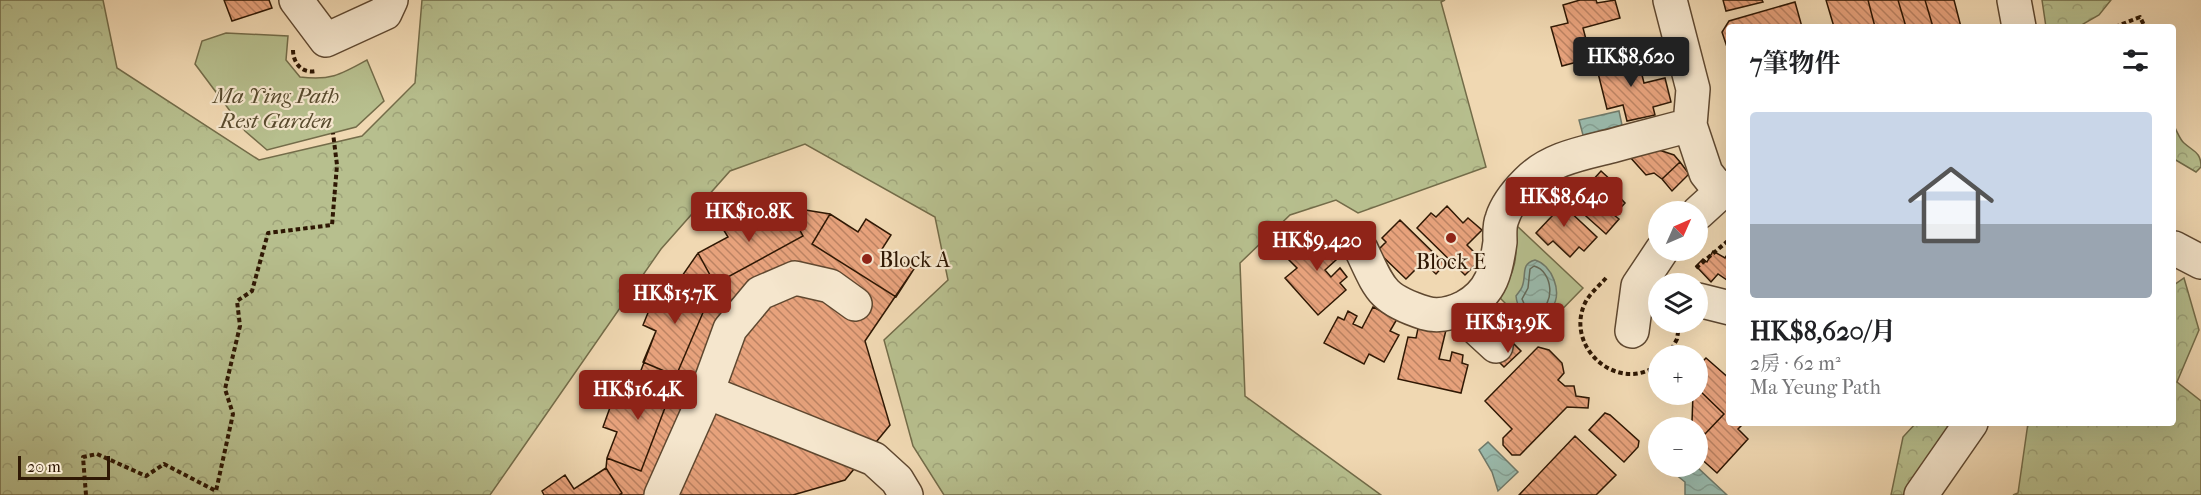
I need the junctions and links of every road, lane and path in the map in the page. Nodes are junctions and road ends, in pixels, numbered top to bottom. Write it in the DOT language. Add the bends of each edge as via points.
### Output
graph roads {
  1 [pos="296,0"];
  2 [pos="391,0"];
  3 [pos="1670,0"];
  4 [pos="2014,0"];
  5 [pos="2018,24"];
  6 [pos="2122,24"];
  7 [pos="2144,24"];
  8 [pos="1690,125"];
  9 [pos="333,133"];
  10 [pos="1716,197"];
  11 [pos="1726,244"];
  12 [pos="1362,249"];
  13 [pos="2176,249"];
  14 [pos="2201,262"];
  15 [pos="1705,273"];
  16 [pos="1648,289"];
  17 [pos="1708,293"];
  18 [pos="855,304"];
  19 [pos="1726,305"];
  20 [pos="1458,311"];
  21 [pos="1632,331"];
  22 [pos="1496,346"];
  23 [pos="707,392"];
  24 [pos="1969,426"];
  25 [pos="86,495"];
  26 [pos="662,495"];
  27 [pos="906,495"];
  28 [pos="1921,495"];
  1 -- 2 [label="street" via="326,40 385,13"];
  3 -- 8 [label="street" via="1693,89"];
  4 -- 5 [label="street"];
  6 -- 7 [label="path" via="2140,17"];
  8 -- 10 [label="street"];
  8 -- 20 [label="street" via="1563,159 1535,175 1512,199 1501,220 1496,266 1489,286 1478,300"];
  9 -- 25 [label="path" via="337,165 332,225 268,233 252,291 237,301 240,326 225,388 233,414 216,491 164,464 146,476 97,454 83,457"];
  11 -- 15 [label="path"];
  12 -- 20 [label="street" via="1386,296 1434,316"];
  13 -- 14 [label="street"];
  16 -- 21 [label="street"];
  17 -- 19 [label="street"];
  18 -- 23 [label="street" via="830,286 795,278 760,293 730,329"];
  20 -- 22 [label="street"];
  23 -- 26 [label="street"];
  23 -- 27 [label="street" via="874,459 897,480"];
  24 -- 28 [label="street"];
}
